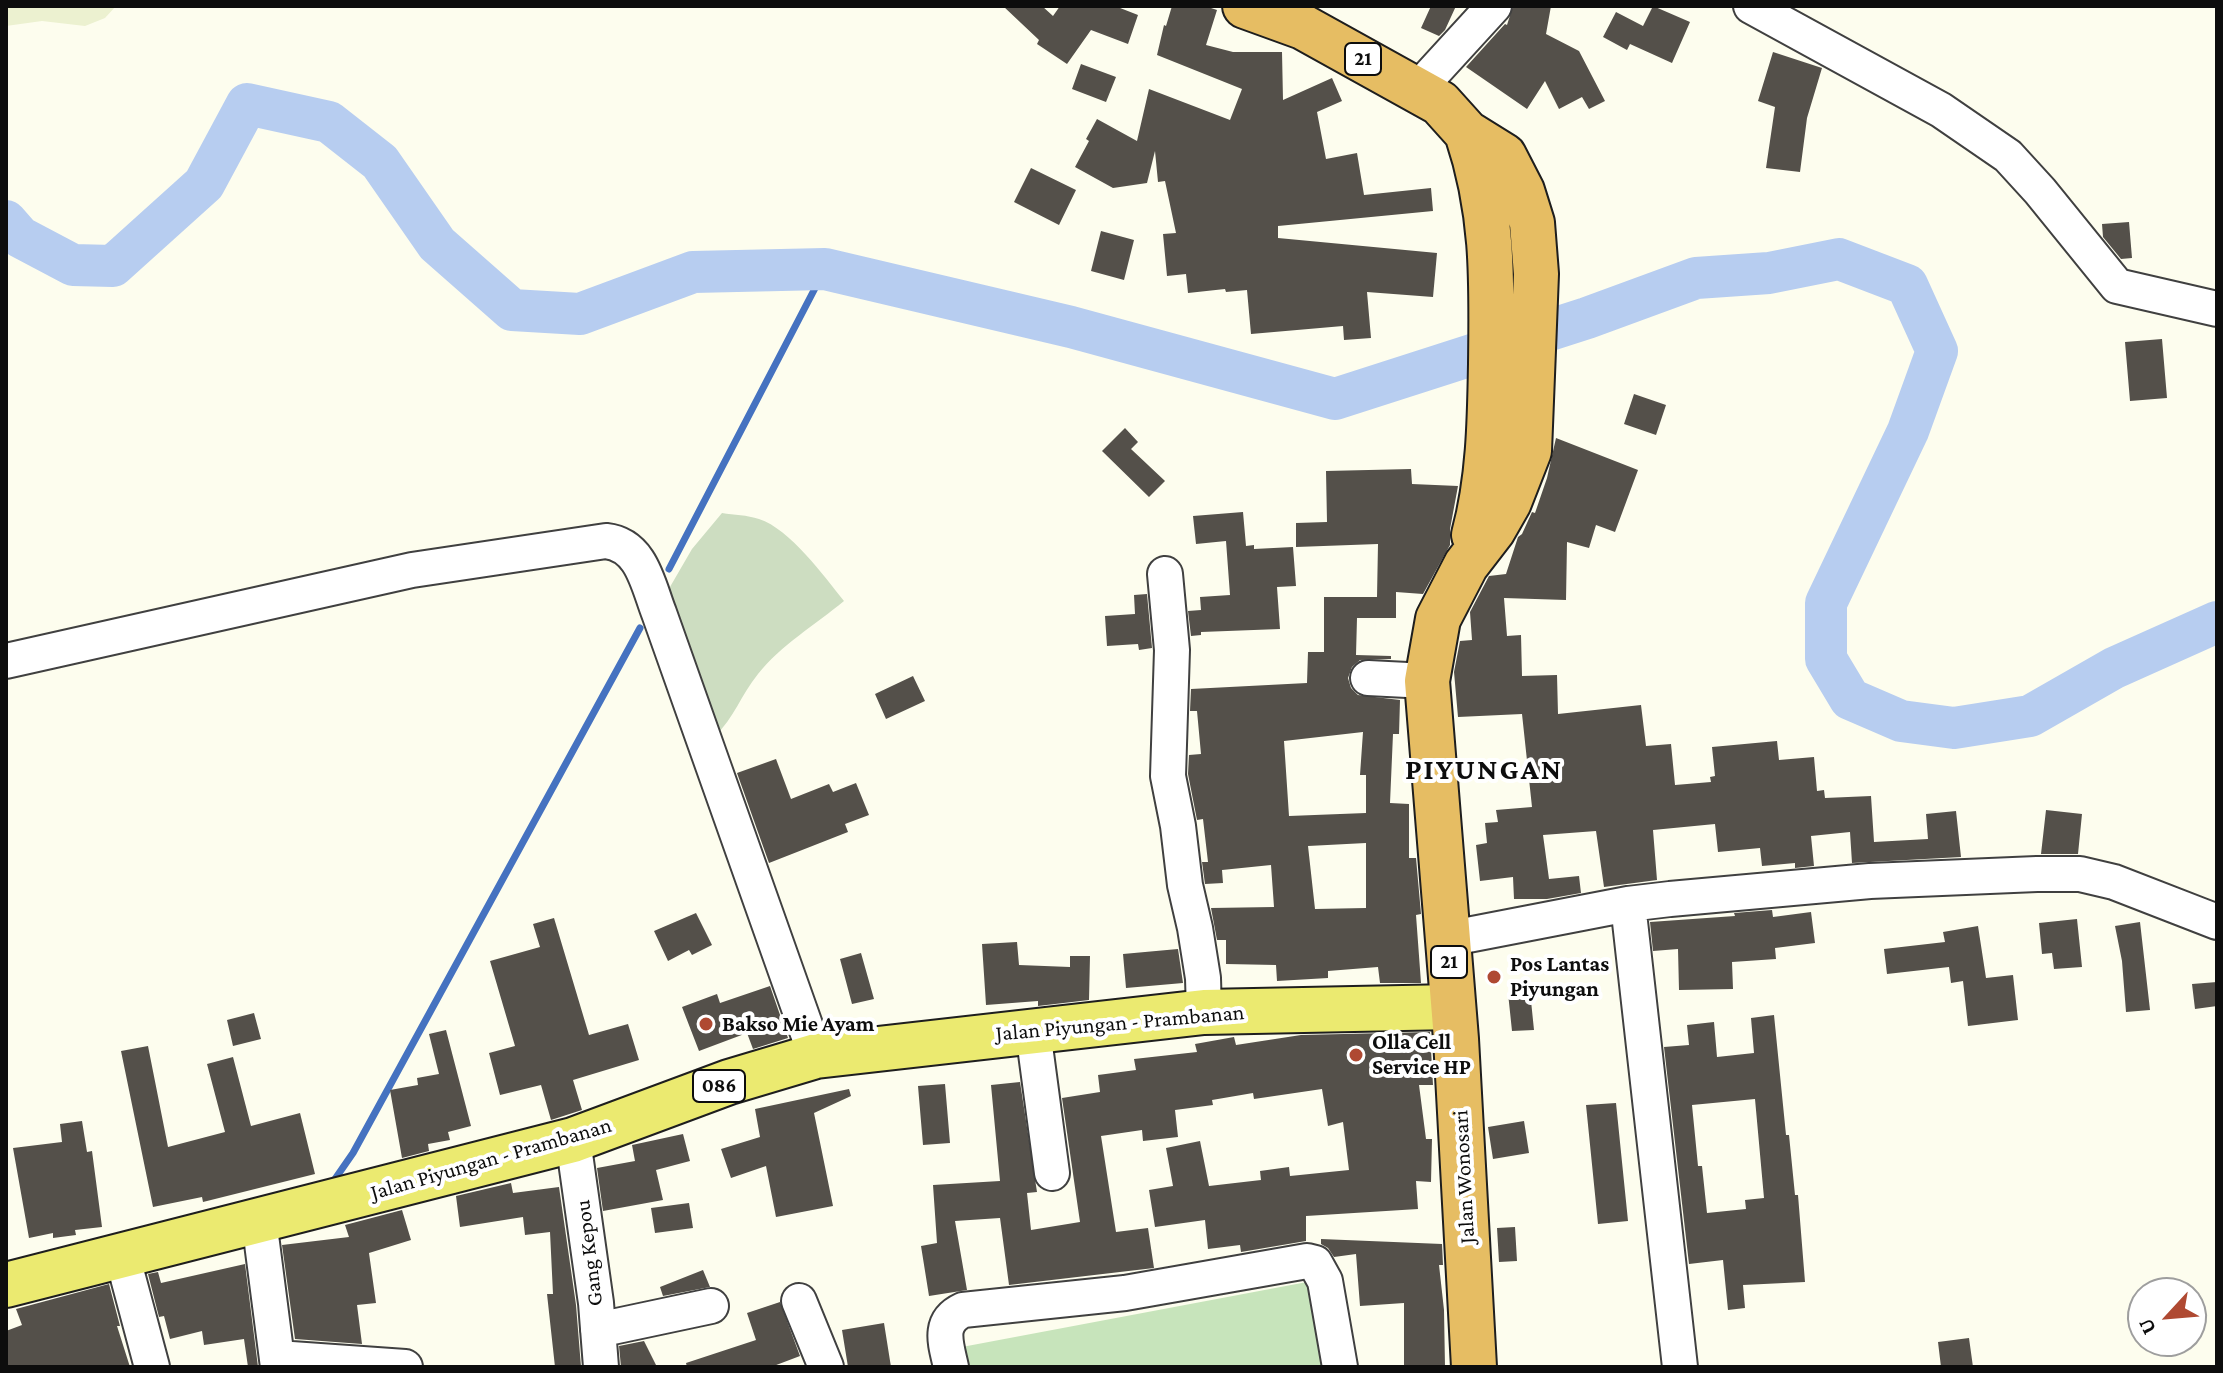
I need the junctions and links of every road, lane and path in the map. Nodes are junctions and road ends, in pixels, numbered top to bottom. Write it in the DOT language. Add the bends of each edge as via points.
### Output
graph roads {
  1 [pos="1245,6"];
  2 [pos="1494,6"];
  3 [pos="1751,6"];
  4 [pos="1418,89"];
  5 [pos="1467,133"];
  6 [pos="2217,309"];
  7 [pos="1466,565"];
  8 [pos="1165,574"];
  9 [pos="6,661"];
  10 [pos="1368,678"];
  11 [pos="1427,681"];
  12 [pos="1628,904"];
  13 [pos="2217,922"];
  14 [pos="1447,939"];
  15 [pos="1453,1007"];
  16 [pos="1204,1012"];
  17 [pos="1033,1031"];
  18 [pos="816,1056"];
  19 [pos="573,1140"];
  20 [pos="1052,1173"];
  21 [pos="259,1220"];
  22 [pos="122,1255"];
  23 [pos="6,1285"];
  24 [pos="799,1301"];
  25 [pos="711,1306"];
  26 [pos="598,1330"];
  27 [pos="278,1363"];
  28 [pos="152,1367"];
  29 [pos="405,1367"];
  30 [pos="601,1367"];
  31 [pos="826,1367"];
  32 [pos="951,1367"];
  33 [pos="1340,1367"];
  34 [pos="1474,1367"];
  35 [pos="1680,1367"];
  1 -- 4 [label="highway, 21" via="1303,27"];
  2 -- 4 [label="street"];
  3 -- 6 [label="street" via="1941,110 2008,156 2117,286"];
  4 -- 5 [label="highway, 21" via="1440,103"];
  5 -- 7 [label="highway, Jalan Wonosari / 21" via="1480,171 1492,266 1489,451"];
  5 -- 7 [label="highway, Jalan Wonosari / 21" via="1504,156 1522,191 1532,223 1536,274 1529,451 1509,502"];
  7 -- 11 [label="highway, Jalan Wonosari / 21" via="1438,619"];
  8 -- 16 [label="street" via="1172,650 1168,776 1203,978"];
  9 -- 18 [label="street" via="412,570 606,541 628,547 659,613"];
  10 -- 11 [label="street"];
  11 -- 14 [label="highway, Jalan Wonosari / 21"];
  12 -- 13 [label="street" via="1870,881 2080,874"];
  12 -- 14 [label="street"];
  12 -- 35 [label="street"];
  14 -- 15 [label="highway, Jalan Wonosari / 21"];
  15 -- 16 [label="main road, Jalan Piyungan - Prambanan / 086"];
  15 -- 34 [label="highway, Jalan Wonosari / 21"];
  16 -- 17 [label="main road, Jalan Piyungan - Prambanan / 086"];
  17 -- 18 [label="main road, Jalan Piyungan - Prambanan / 086"];
  17 -- 20 [label="street"];
  18 -- 19 [label="main road, Jalan Piyungan - Prambanan / 086"];
  19 -- 21 [label="main road, Jalan Piyungan - Prambanan / 086"];
  19 -- 26 [label="street, Gang Kepou"];
  21 -- 22 [label="main road, Jalan Piyungan - Prambanan / 086"];
  21 -- 27 [label="street"];
  22 -- 23 [label="main road, Jalan Piyungan - Prambanan / 086"];
  22 -- 28 [label="street"];
  24 -- 31 [label="street"];
  25 -- 26 [label="street"];
  26 -- 30 [label="street, Gang Kepou"];
  27 -- 29 [label="street"];
  32 -- 33 [label="street" via="944,1335 947,1323 963,1310 1125,1293 1307,1261 1315,1263 1325,1281"];
}
